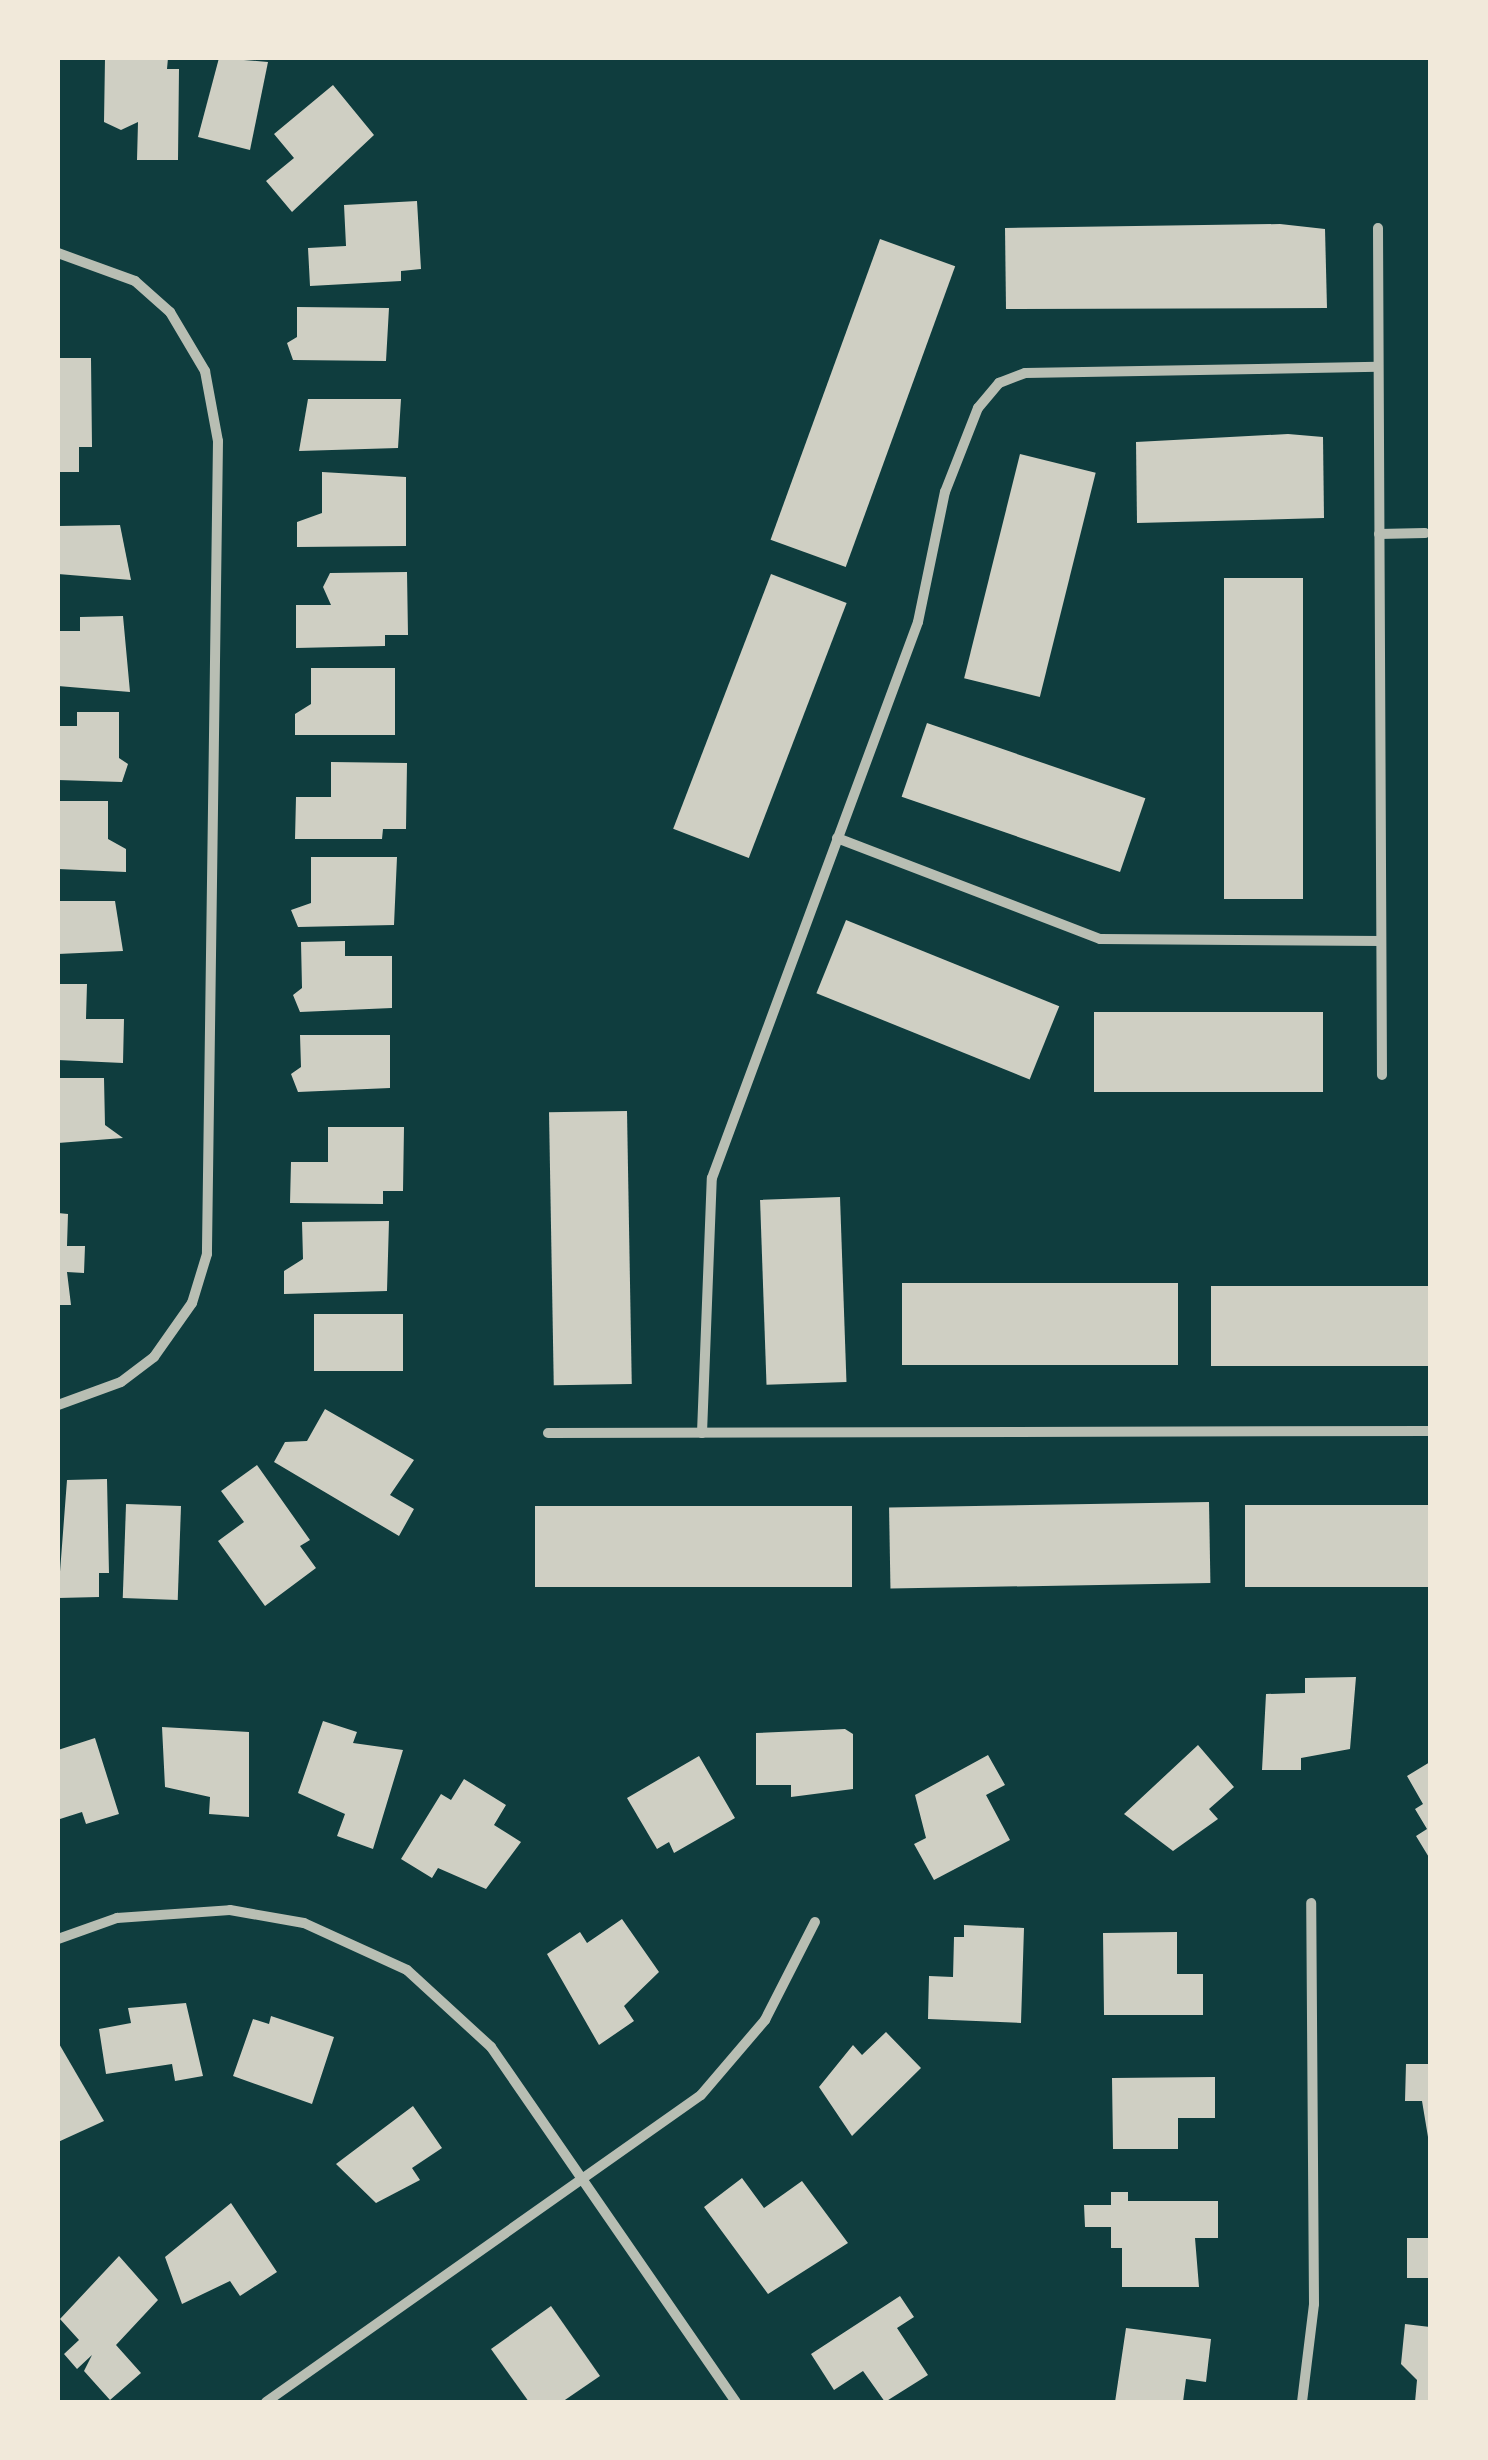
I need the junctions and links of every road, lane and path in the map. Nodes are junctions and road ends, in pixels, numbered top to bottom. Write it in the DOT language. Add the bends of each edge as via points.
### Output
graph roads {
  1 [pos="1378,228"];
  2 [pos="58,253"];
  3 [pos="1378,366"];
  4 [pos="1428,532"];
  5 [pos="1380,534"];
  6 [pos="837,838"];
  7 [pos="1381,941"];
  8 [pos="1382,1075"];
  9 [pos="58,1405"];
  10 [pos="1430,1430"];
  11 [pos="548,1433"];
  12 [pos="702,1433"];
  13 [pos="1311,1903"];
  14 [pos="815,1922"];
  15 [pos="58,1939"];
  16 [pos="584,2180"];
  17 [pos="266,2402"];
  18 [pos="736,2402"];
  19 [pos="1302,2402"];
  1 -- 3 [label="street"];
  2 -- 9 [label="street" via="135,281 170,312 194,346 216,414 206,1254 192,1303 154,1357 121,1382"];
  3 -- 5 [label="street"];
  3 -- 6 [label="street" via="1042,371 998,383 978,408 945,492 923,608"];
  4 -- 5 [label="street"];
  5 -- 7 [label="street"];
  6 -- 7 [label="street" via="1100,939"];
  6 -- 12 [label="street" via="712,1178"];
  7 -- 8 [label="street"];
  10 -- 12 [label="street"];
  11 -- 12 [label="street"];
  13 -- 19 [label="street" via="1314,2304"];
  14 -- 16 [label="street" via="786,1986 729,2066"];
  15 -- 16 [label="street" via="174,1909 230,1910 341,1936 407,1970 466,2019"];
  16 -- 17 [label="street"];
  16 -- 18 [label="street"];
}
